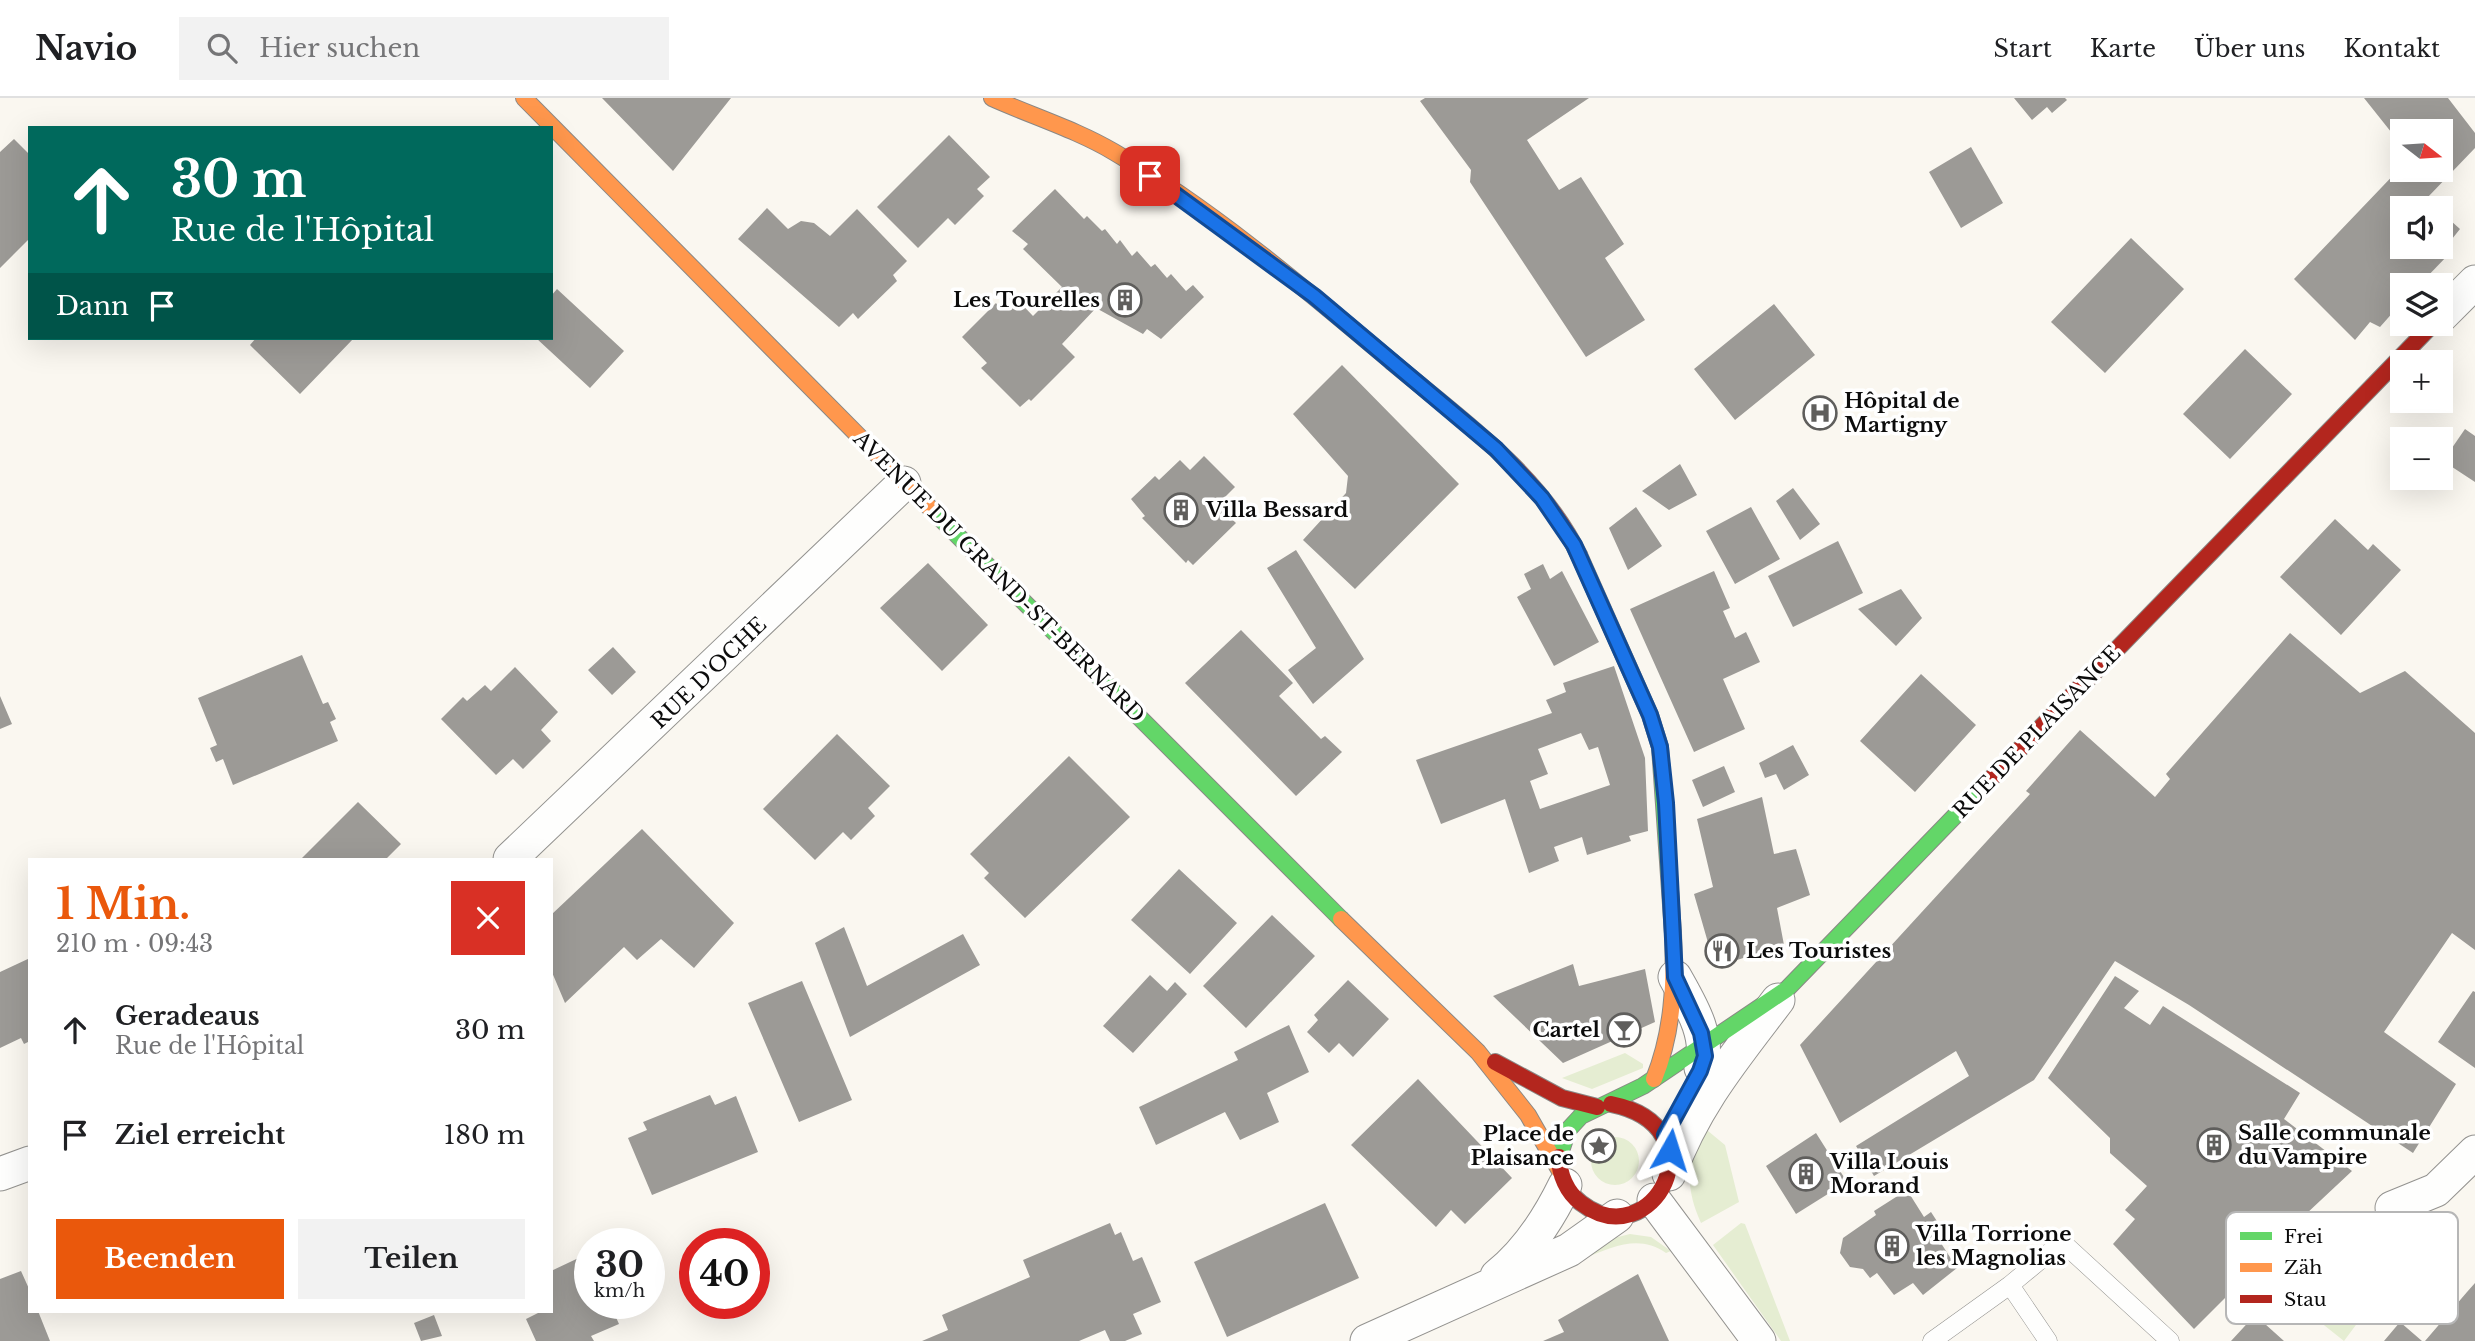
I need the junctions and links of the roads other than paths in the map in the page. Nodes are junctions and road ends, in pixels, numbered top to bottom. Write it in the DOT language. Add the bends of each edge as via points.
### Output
graph roads {
  1 [pos="524,98"];
  2 [pos="992,98"];
  3 [pos="552,126"];
  4 [pos="553,127"];
  5 [pos="2475,282"];
  6 [pos="2453,304"];
  7 [pos="2421,336"];
  8 [pos="904,483"];
  9 [pos="511,858"];
  10 [pos="1675,977"];
  11 [pos="1785,991"];
  12 [pos="1704,1043"];
  13 [pos="1478,1052"];
  14 [pos="1654,1079"];
  15 [pos="1604,1106"];
  16 [pos="1665,1135"];
  17 [pos="2475,1152"];
  18 [pos="28,1164"];
  19 [pos="0,1174"];
  20 [pos="1563,1178"];
  21 [pos="1661,1187"];
  22 [pos="2392,1208"];
  23 [pos="1617,1216"];
  24 [pos="2010,1285"];
  25 [pos="1479,1291"];
  26 [pos="1367,1341"];
  27 [pos="1759,1341"];
  28 [pos="1932,1341"];
  29 [pos="2048,1341"];
  30 [pos="2170,1341"];
  1 -- 3 [label="street, AVENUE DU GRAND-ST-BERNARD"];
  2 -- 10 [label="street" via="1112,151 1170,188 1314,296 1496,449 1542,498 1574,545 1660,747"];
  4 -- 8 [label="street, AVENUE DU GRAND-ST-BERNARD"];
  5 -- 6 [label="street"];
  7 -- 11 [label="street, RUE DE PLAISANCE"];
  8 -- 9 [label="street, RUE D'OCHE"];
  8 -- 13 [label="street, AVENUE DU GRAND-ST-BERNARD"];
  10 -- 12 [label="street"];
  10 -- 14 [label="street" via="1666,1049"];
  11 -- 12 [label="street, RUE DE PLAISANCE"];
  11 -- 21 [label="street" via="1700,1106"];
  12 -- 14 [label="street, RUE DE PLAISANCE"];
  12 -- 16 [label="street" via="1700,1071"];
  13 -- 15 [label="street, AVENUE DU GRAND-ST-BERNARD" via="1563,1098"];
  13 -- 20 [label="street, AVENUE DU GRAND-ST-BERNARD" via="1528,1115"];
  14 -- 15 [label="street, RUE DE PLAISANCE"];
  15 -- 16 [label="street" via="1643,1111"];
  15 -- 20 [label="street" via="1578,1118 1564,1135 1559,1157"];
  16 -- 21 [label="street" via="1671,1158"];
  17 -- 22 [label="street" via="2436,1190"];
  18 -- 19 [label="street"];
  20 -- 23 [label="street" via="1584,1207"];
  20 -- 25 [label="street" via="1550,1215 1527,1246"];
  21 -- 23 [label="street" via="1637,1211"];
  21 -- 27 [label="street"];
  23 -- 25 [label="street" via="1569,1250"];
  24 -- 28 [label="lane"];
  24 -- 29 [label="lane"];
  24 -- 30 [label="lane" via="2062,1242"];
  25 -- 26 [label="street"];
}
